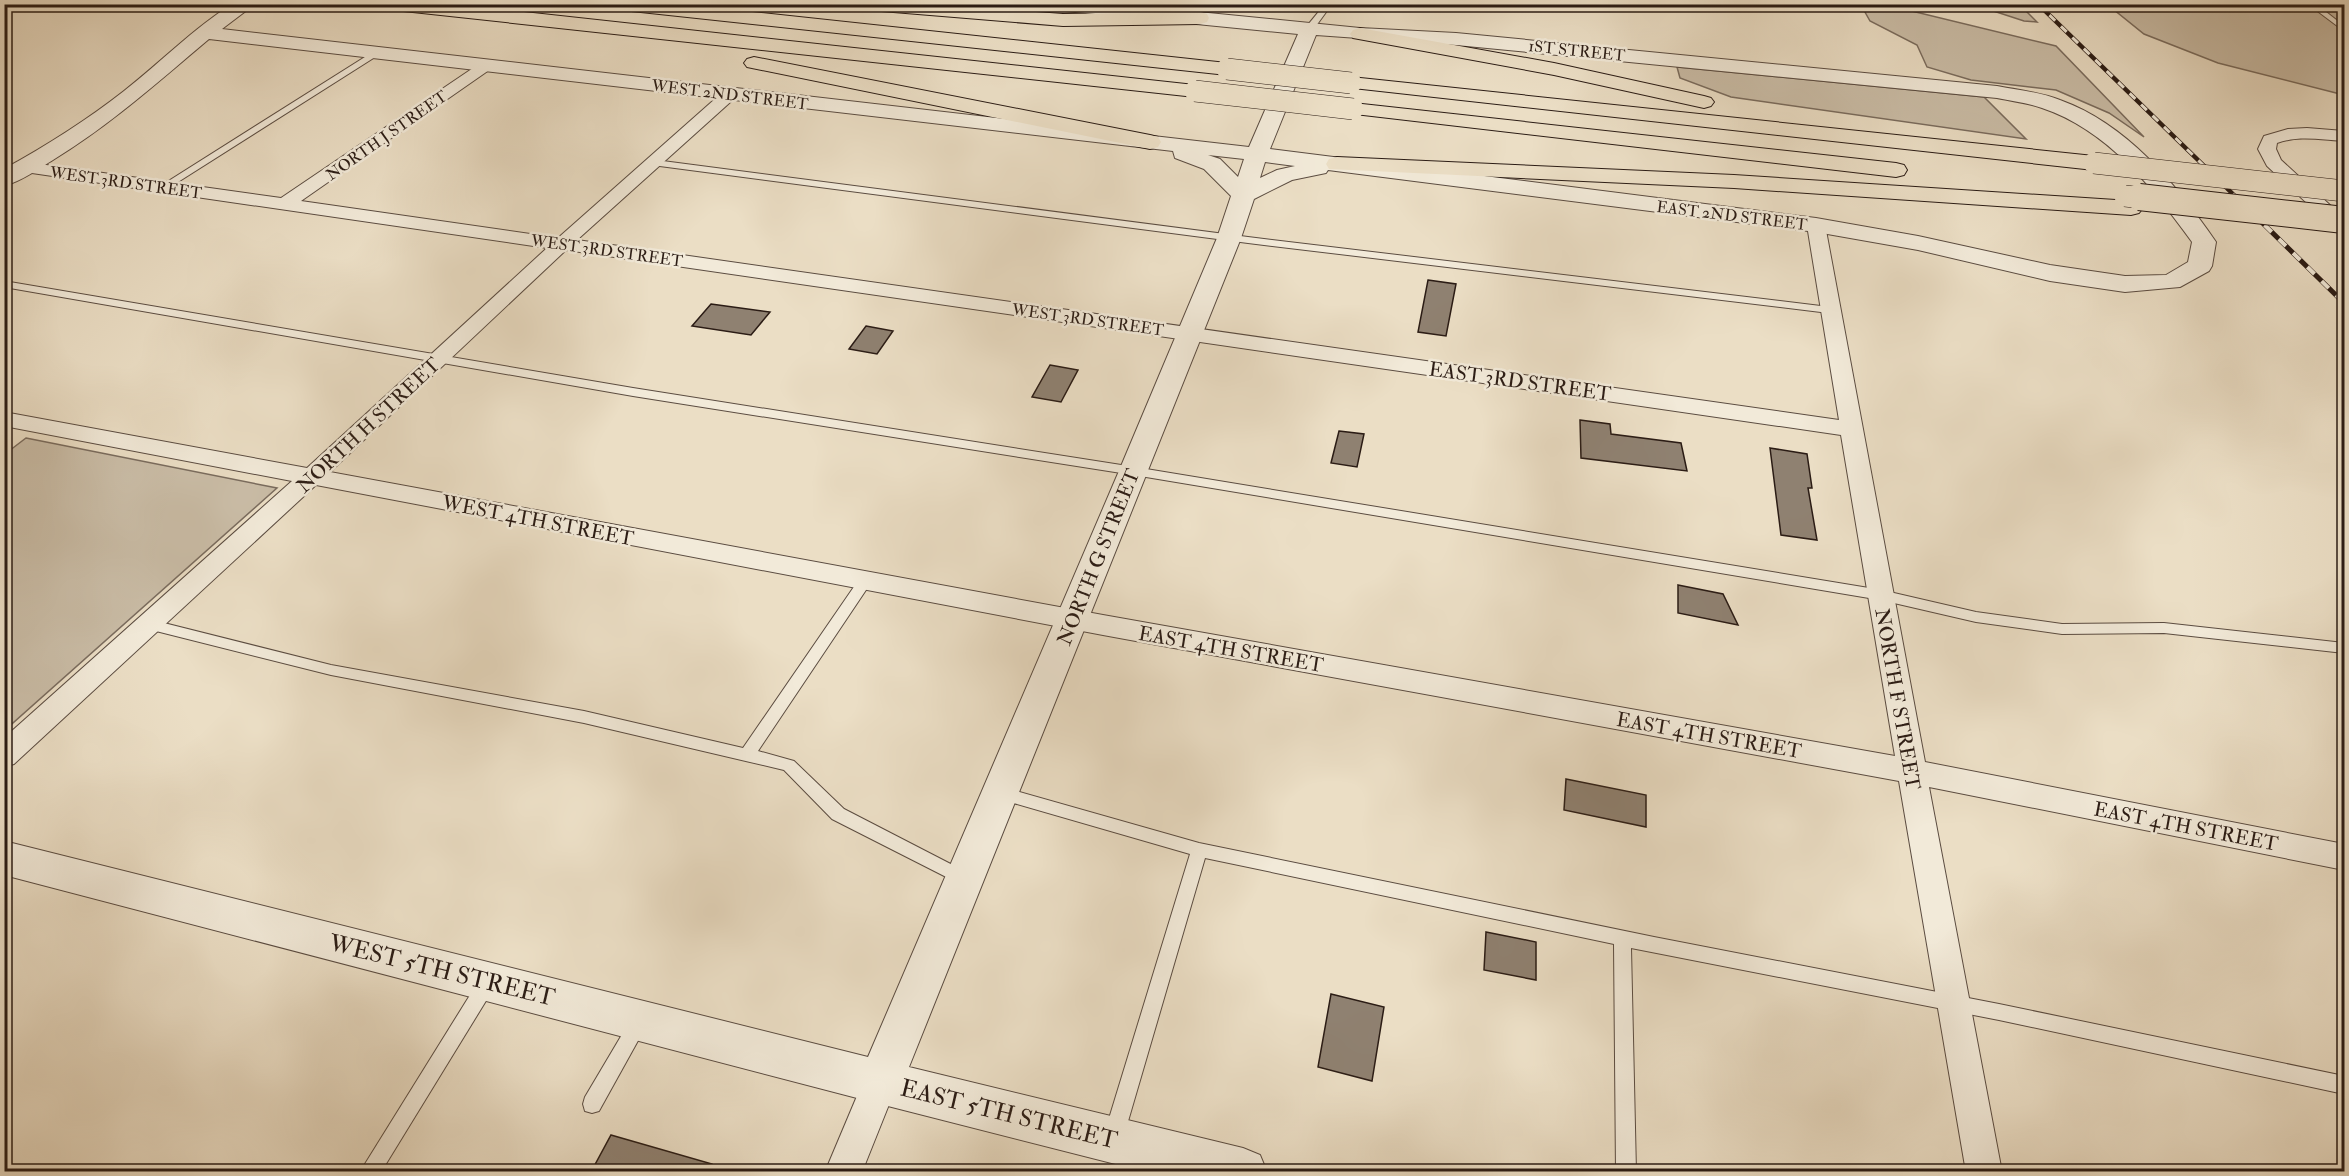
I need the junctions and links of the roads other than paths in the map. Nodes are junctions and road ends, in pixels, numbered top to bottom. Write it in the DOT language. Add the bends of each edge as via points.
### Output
graph roads {
  1 [pos="246,4"];
  2 [pos="394,4"];
  3 [pos="622,4"];
  4 [pos="869,4"];
  5 [pos="1055,4"];
  6 [pos="2311,4"];
  7 [pos="478,14"];
  8 [pos="1319,16"];
  9 [pos="1200,18"];
  10 [pos="2344,29"];
  11 [pos="204,33"];
  12 [pos="1360,34"];
  13 [pos="379,52"];
  14 [pos="487,65"];
  15 [pos="730,94"];
  16 [pos="2344,136"];
  17 [pos="1150,142"];
  18 [pos="1257,154"];
  19 [pos="2046,157"];
  20 [pos="655,163"];
  21 [pos="1337,164"];
  22 [pos="25,167"];
  23 [pos="4,179"];
  24 [pos="164,187"];
  25 [pos="2344,191"];
  26 [pos="1243,195"];
  27 [pos="2128,202"];
  28 [pos="285,204"];
  29 [pos="2344,220"];
  30 [pos="1816,225"];
  31 [pos="2344,229"];
  32 [pos="1229,238"];
  33 [pos="563,243"];
  34 [pos="2200,266"];
  35 [pos="4,284"];
  36 [pos="1829,310"];
  37 [pos="1188,334"];
  38 [pos="440,358"];
  39 [pos="4,419"];
  40 [pos="1852,429"];
  41 [pos="1134,471"];
  42 [pos="311,477"];
  43 [pos="865,581"];
  44 [pos="1881,595"];
  45 [pos="1072,620"];
  46 [pos="148,624"];
  47 [pos="2344,648"];
  48 [pos="747,755"];
  49 [pos="4,756"];
  50 [pos="1910,771"];
  51 [pos="1000,792"];
  52 [pos="1199,850"];
  53 [pos="2344,857"];
  54 [pos="4,858"];
  55 [pos="965,879"];
  56 [pos="1622,938"];
  57 [pos="488,982"];
  58 [pos="1953,1004"];
  59 [pos="640,1021"];
  60 [pos="880,1082"];
  61 [pos="2344,1085"];
  62 [pos="592,1104"];
  63 [pos="1112,1140"];
  64 [pos="370,1172"];
  65 [pos="843,1172"];
  66 [pos="1243,1172"];
  67 [pos="1626,1172"];
  68 [pos="1984,1172"];
  1 -- 11 [label="street"];
  2 -- 7 [label="highway"];
  3 -- 19 [label="highway, bridge"];
  4 -- 9 [label="highway" via="1063,20"];
  5 -- 9 [label="street, 1ST STREET"];
  6 -- 10 [label="lane"];
  7 -- 17 [label="highway" via="672,47"];
  7 -- 27 [label="highway, bridge" via="1353,109"];
  8 -- 9 [label="street, 1ST STREET"];
  8 -- 12 [label="street, 1ST STREET"];
  8 -- 18 [label="street, NORTH G STREET"];
  11 -- 13 [label="street, WEST 2ND STREET"];
  11 -- 22 [label="street" via="102,118"];
  12 -- 19 [label="highway" via="1734,107"];
  12 -- 34 [label="street, 1ST STREET" via="1456,39 1997,92 2052,104 2094,124 2172,197 2204,242"];
  13 -- 14 [label="street, WEST 2ND STREET"];
  13 -- 24 [label="lane"];
  14 -- 15 [label="street, WEST 2ND STREET"];
  14 -- 28 [label="street, NORTH J STREET"];
  15 -- 17 [label="street, WEST 2ND STREET"];
  15 -- 20 [label="street, NORTH H STREET"];
  16 -- 31 [label="street" via="2283,134 2270,140 2267,149 2273,162"];
  17 -- 18 [label="street, WEST 2ND STREET"];
  17 -- 26 [label="street" via="1212,164"];
  18 -- 21 [label="street, EAST 2ND STREET"];
  18 -- 26 [label="street, NORTH G STREET"];
  19 -- 25 [label="highway, bridge"];
  20 -- 32 [label="lane"];
  20 -- 33 [label="street, NORTH H STREET"];
  21 -- 26 [label="street" via="1285,175"];
  21 -- 27 [label="highway"];
  21 -- 30 [label="street, EAST 2ND STREET"];
  22 -- 23 [label="street"];
  22 -- 24 [label="street, WEST 3RD STREET"];
  24 -- 28 [label="street, WEST 3RD STREET"];
  26 -- 32 [label="street, NORTH G STREET"];
  27 -- 29 [label="highway, bridge"];
  27 -- 31 [label="highway"];
  28 -- 33 [label="street, WEST 3RD STREET"];
  30 -- 34 [label="street, EAST 2ND STREET" via="2050,273 2125,284 2171,282"];
  30 -- 36 [label="street, NORTH F STREET"];
  32 -- 36 [label="lane"];
  32 -- 37 [label="street, NORTH G STREET"];
  33 -- 37 [label="street, WEST 3RD STREET"];
  33 -- 38 [label="street, NORTH H STREET"];
  35 -- 38 [label="lane"];
  36 -- 40 [label="street, NORTH F STREET"];
  37 -- 40 [label="street, EAST 3RD STREET"];
  37 -- 41 [label="street, NORTH G STREET"];
  38 -- 41 [label="lane"];
  38 -- 42 [label="street, NORTH H STREET"];
  39 -- 42 [label="street, WEST 4TH STREET"];
  40 -- 44 [label="street, NORTH F STREET"];
  41 -- 44 [label="lane"];
  41 -- 45 [label="street, NORTH G STREET"];
  42 -- 43 [label="street, WEST 4TH STREET"];
  42 -- 46 [label="street, NORTH H STREET"];
  43 -- 45 [label="street, WEST 4TH STREET"];
  43 -- 48 [label="lane"];
  44 -- 47 [label="lane" via="1976,617 2062,629 2164,628"];
  44 -- 50 [label="street, NORTH F STREET"];
  45 -- 50 [label="street, EAST 4TH STREET"];
  45 -- 51 [label="street, NORTH G STREET"];
  46 -- 48 [label="lane" via="331,670 584,717"];
  46 -- 49 [label="street, NORTH H STREET"];
  48 -- 55 [label="lane" via="789,765 837,814"];
  50 -- 53 [label="street, EAST 4TH STREET"];
  50 -- 58 [label="street, NORTH F STREET"];
  51 -- 52 [label="lane"];
  51 -- 55 [label="street, NORTH G STREET"];
  52 -- 56 [label="lane"];
  52 -- 63 [label="lane"];
  54 -- 57 [label="street, WEST 5TH STREET"];
  55 -- 60 [label="street, NORTH G STREET"];
  56 -- 58 [label="lane"];
  56 -- 67 [label="lane"];
  57 -- 59 [label="street, WEST 5TH STREET"];
  57 -- 64 [label="lane"];
  58 -- 61 [label="lane"];
  58 -- 68 [label="street, NORTH F STREET"];
  59 -- 60 [label="street, WEST 5TH STREET"];
  59 -- 62 [label="lane"];
  60 -- 63 [label="street, EAST 5TH STREET"];
  60 -- 65 [label="street"];
  63 -- 66 [label="street, EAST 5TH STREET"];
}
